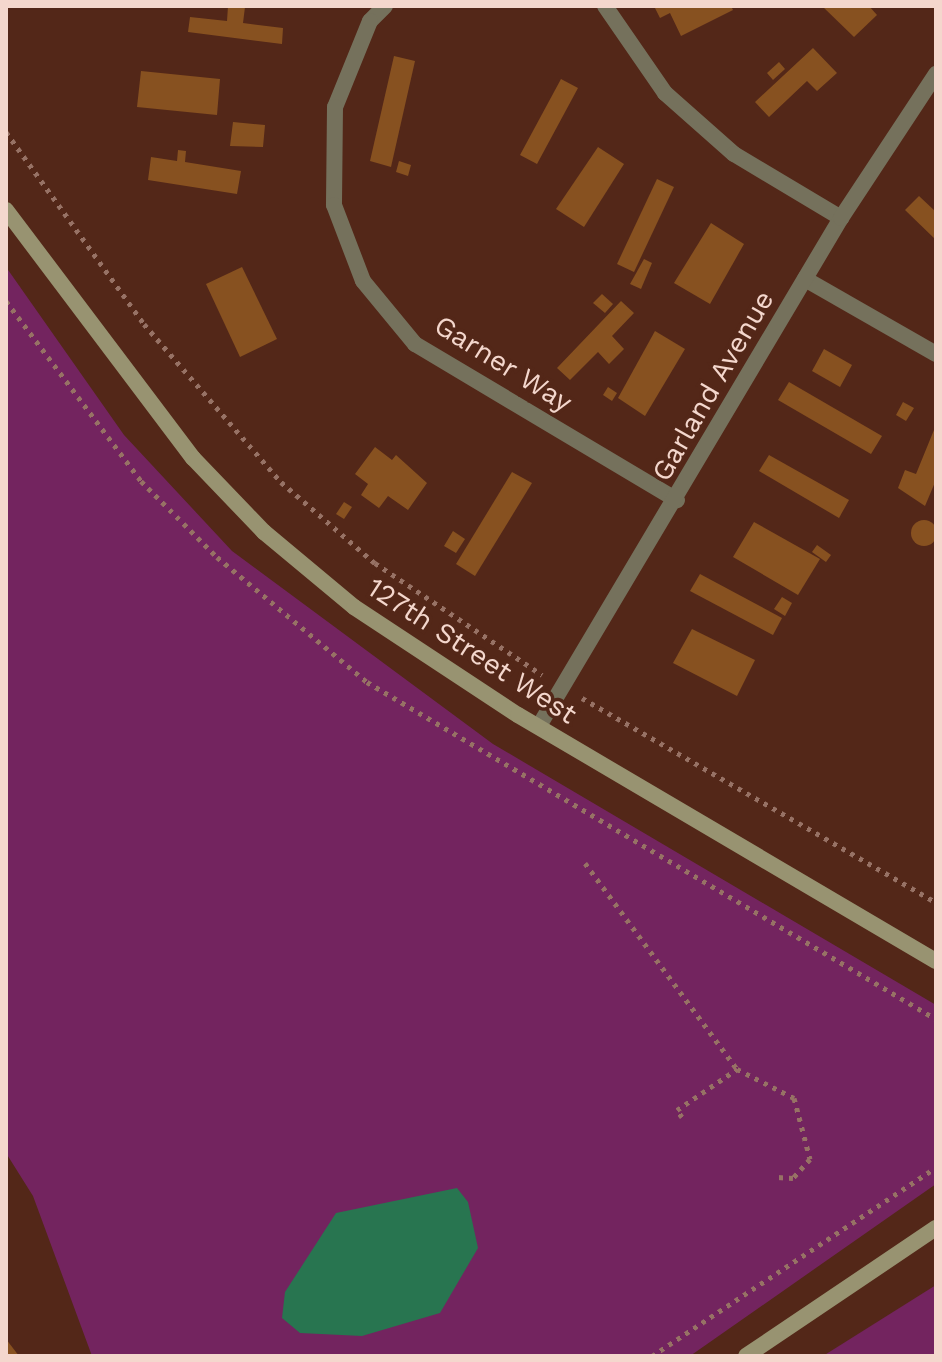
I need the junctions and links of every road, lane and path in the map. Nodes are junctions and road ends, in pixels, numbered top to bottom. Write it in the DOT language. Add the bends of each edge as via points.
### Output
graph roads {
  1 [pos="385,6"];
  2 [pos="605,6"];
  3 [pos="936,74"];
  4 [pos="6,132"];
  5 [pos="6,210"];
  6 [pos="841,218"];
  7 [pos="805,279"];
  8 [pos="6,301"];
  9 [pos="936,354"];
  10 [pos="677,500"];
  11 [pos="564,687"];
  12 [pos="539,726"];
  13 [pos="585,863"];
  14 [pos="936,902"];
  15 [pos="936,961"];
  16 [pos="936,1019"];
  17 [pos="737,1069"];
  18 [pos="682,1117"];
  19 [pos="936,1167"];
  20 [pos="777,1177"];
  21 [pos="936,1228"];
  22 [pos="652,1356"];
  23 [pos="746,1356"];
  1 -- 10 [label="street, Garner Way" via="370,21 335,107 334,205 363,281 415,344"];
  2 -- 6 [label="street" via="677,103 734,154"];
  3 -- 6 [label="street, Garland Avenue"];
  4 -- 11 [label="path" via="144,324 281,482 375,563"];
  5 -- 12 [label="street, 127th Street West" via="110,357 264,532 424,657"];
  6 -- 7 [label="street, Garland Avenue"];
  7 -- 9 [label="street"];
  7 -- 10 [label="street, Garland Avenue"];
  8 -- 16 [label="path" via="141,481 310,638 490,760"];
  10 -- 11 [label="street, Garland Avenue"];
  11 -- 12 [label="street, Garland Avenue"];
  11 -- 14 [label="path"];
  12 -- 15 [label="street, 127th Street West"];
  13 -- 17 [label="path"];
  17 -- 18 [label="path" via="677,1110"];
  17 -- 20 [label="path" via="789,1092 797,1105 810,1159 793,1178"];
  19 -- 22 [label="path"];
  21 -- 23 [label="street"];
}
